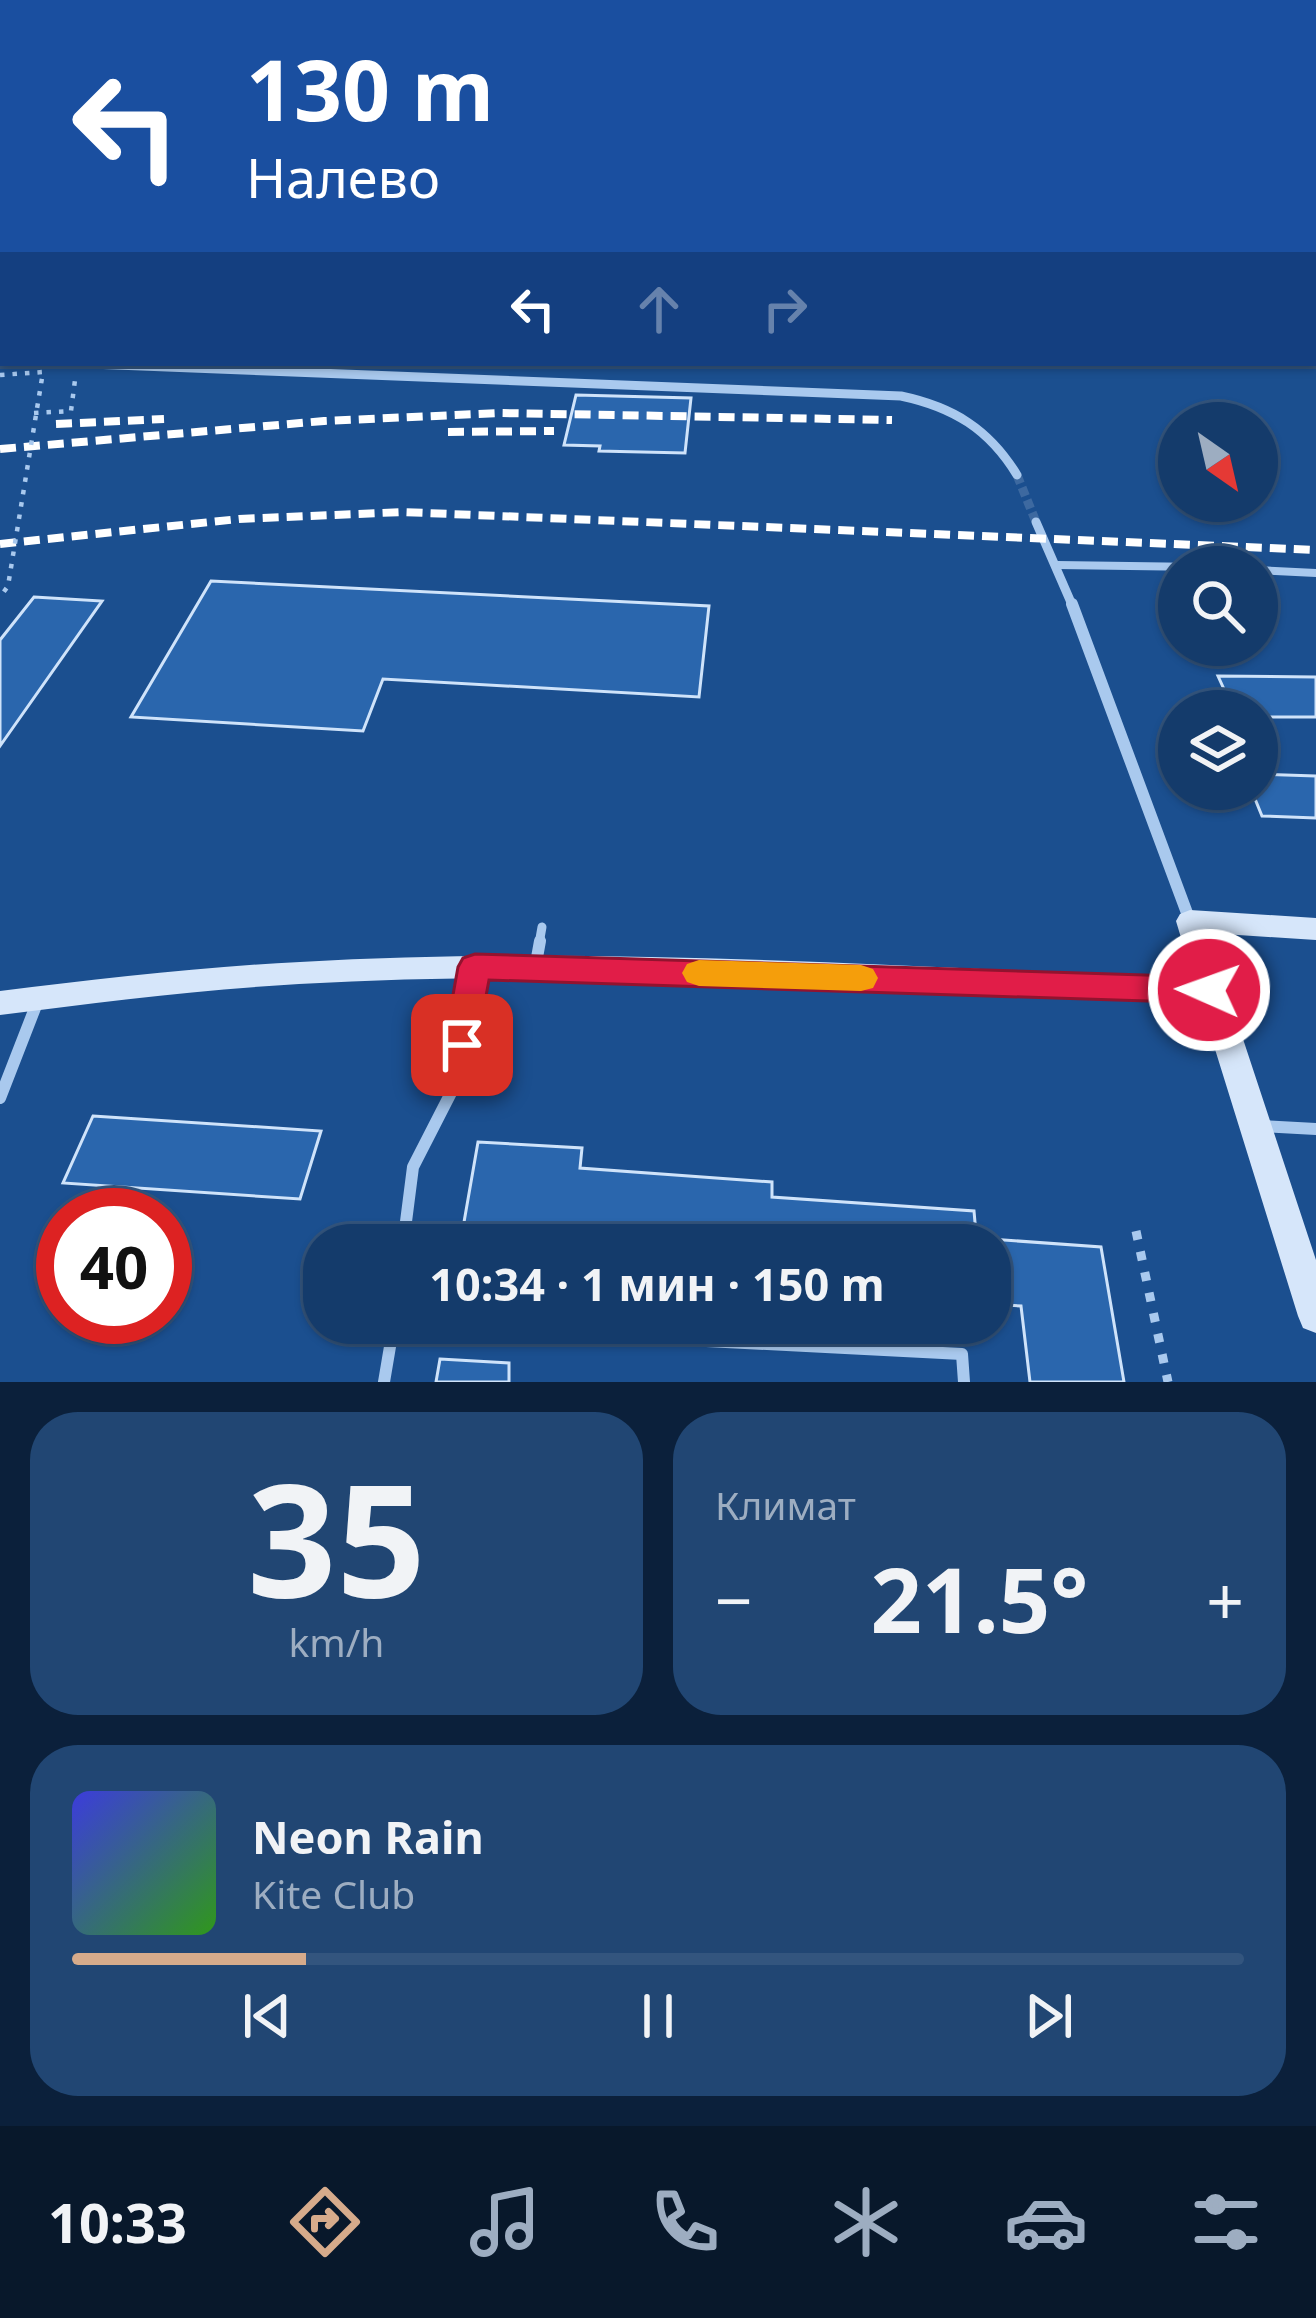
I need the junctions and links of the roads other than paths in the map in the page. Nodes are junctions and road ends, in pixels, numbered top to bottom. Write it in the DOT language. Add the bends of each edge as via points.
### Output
graph roads {
  1 [pos="141,366"];
  2 [pos="1017,475"];
  3 [pos="1036,522"];
  4 [pos="1057,565"];
  5 [pos="1158,566"];
  6 [pos="1278,571"];
  7 [pos="1316,573"];
  8 [pos="1190,921"];
  9 [pos="542,927"];
  10 [pos="1316,929"];
  11 [pos="475,967"];
  12 [pos="535,968"];
  13 [pos="1209,990"];
  14 [pos="39,997"];
  15 [pos="0,1003"];
  16 [pos="1,1092"];
  17 [pos="1254,1125"];
  18 [pos="1316,1129"];
  19 [pos="406,1224"];
  20 [pos="1316,1316"];
  21 [pos="390,1344"];
  22 [pos="772,1344"];
  23 [pos="384,1382"];
  24 [pos="964,1382"];
  1 -- 2 [label="street" via="901,396 964,416 994,440"];
  3 -- 4 [label="street"];
  4 -- 5 [label="lane"];
  4 -- 8 [label="street"];
  6 -- 7 [label="lane"];
  8 -- 10 [label="street"];
  8 -- 13 [label="street"];
  9 -- 12 [label="lane"];
  11 -- 12 [label="street"];
  11 -- 14 [label="street" via="286,970"];
  11 -- 19 [label="lane" via="456,1083 413,1167"];
  12 -- 13 [label="street"];
  13 -- 17 [label="street"];
  14 -- 15 [label="street"];
  14 -- 16 [label="lane"];
  17 -- 18 [label="lane"];
  17 -- 20 [label="street"];
  21 -- 23 [label="lane"];
  22 -- 24 [label="lane" via="962,1354"];
}
